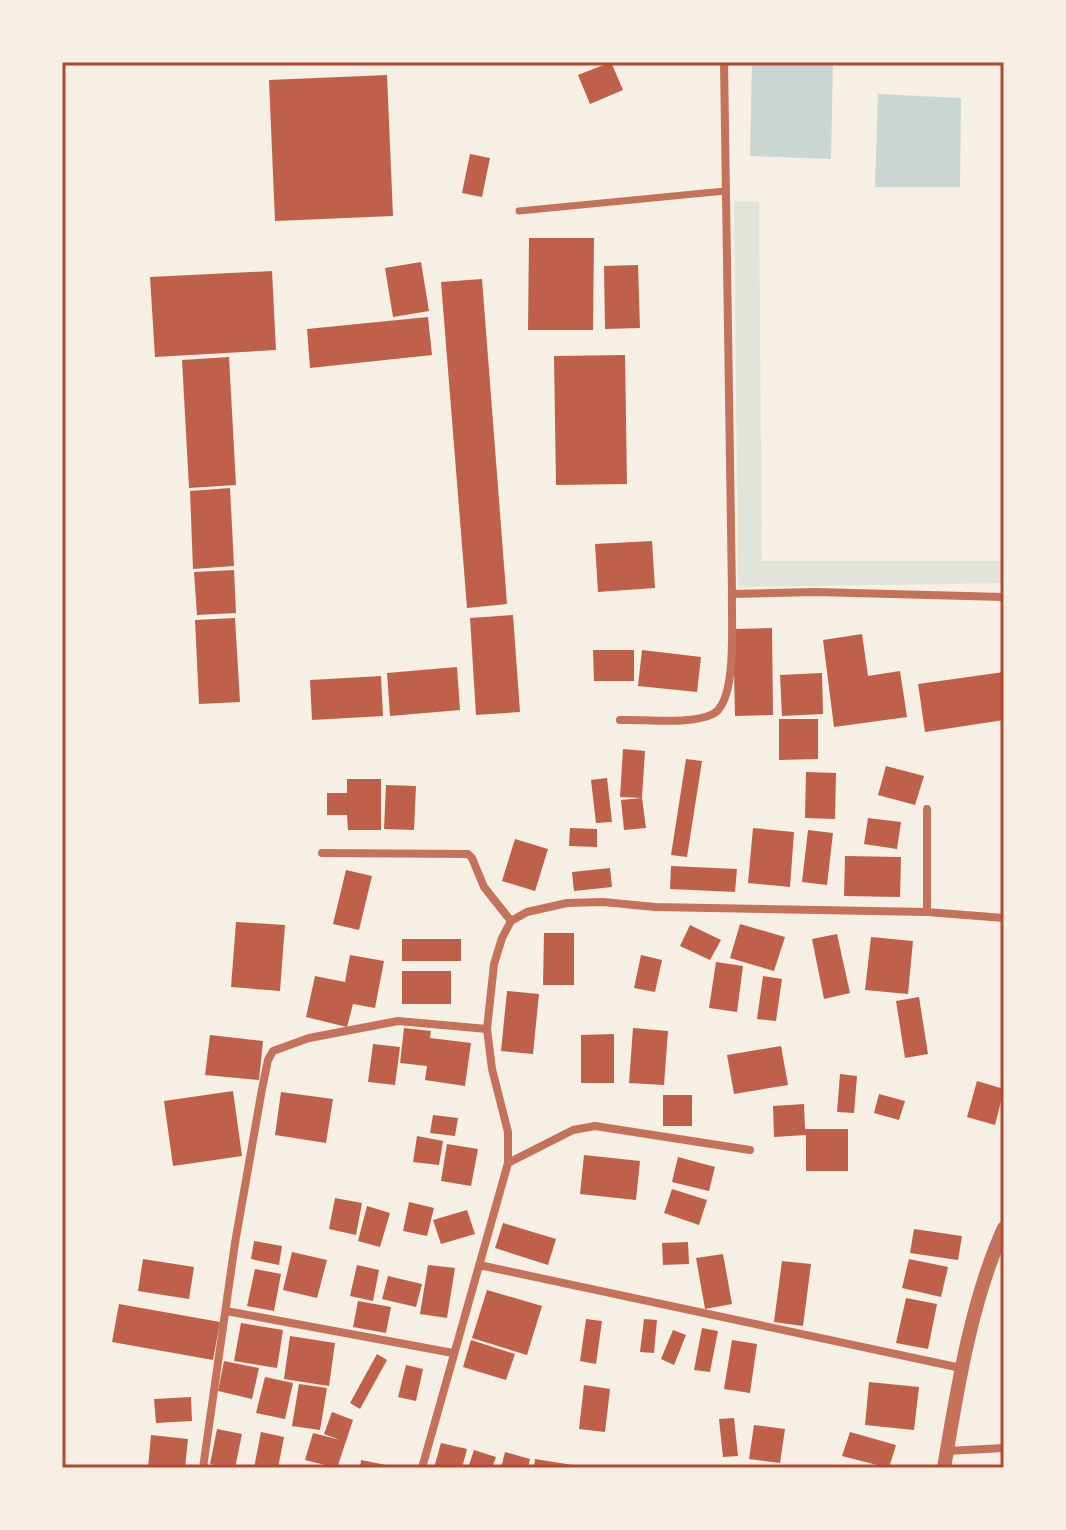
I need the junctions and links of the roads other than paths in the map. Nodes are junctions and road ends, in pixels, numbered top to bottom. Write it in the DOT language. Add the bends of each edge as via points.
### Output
graph roads {
  1 [pos="724,62"];
  2 [pos="725,191"];
  3 [pos="519,211"];
  4 [pos="732,594"];
  5 [pos="1004,597"];
  6 [pos="620,720"];
  7 [pos="927,809"];
  8 [pos="322,853"];
  9 [pos="927,912"];
  10 [pos="1004,918"];
  11 [pos="511,921"];
  12 [pos="487,1029"];
  13 [pos="750,1150"];
  14 [pos="508,1163"];
  15 [pos="1004,1228"];
  16 [pos="479,1265"];
  17 [pos="226,1311"];
  18 [pos="453,1353"];
  19 [pos="961,1368"];
  20 [pos="1004,1448"];
  21 [pos="947,1451"];
  22 [pos="203,1468"];
  23 [pos="422,1468"];
  24 [pos="944,1468"];
  1 -- 2 [label="street"];
  2 -- 3 [label="street"];
  2 -- 4 [label="street"];
  4 -- 5 [label="street"];
  4 -- 6 [label="street" via="730,673 720,710 703,718"];
  7 -- 9 [label="street"];
  8 -- 11 [label="street" via="468,854 484,887"];
  9 -- 10 [label="street"];
  9 -- 11 [label="street" via="603,902 541,907"];
  11 -- 12 [label="street" via="494,964"];
  12 -- 14 [label="street" via="508,1132"];
  12 -- 17 [label="street" via="398,1021 309,1038 273,1051 262,1089"];
  13 -- 14 [label="street" via="595,1126 573,1130"];
  14 -- 16 [label="street"];
  15 -- 19 [label="street"];
  16 -- 18 [label="street"];
  16 -- 19 [label="street"];
  17 -- 18 [label="street"];
  17 -- 22 [label="street"];
  18 -- 23 [label="street"];
  19 -- 21 [label="street"];
  20 -- 21 [label="street"];
  21 -- 24 [label="street"];
}
